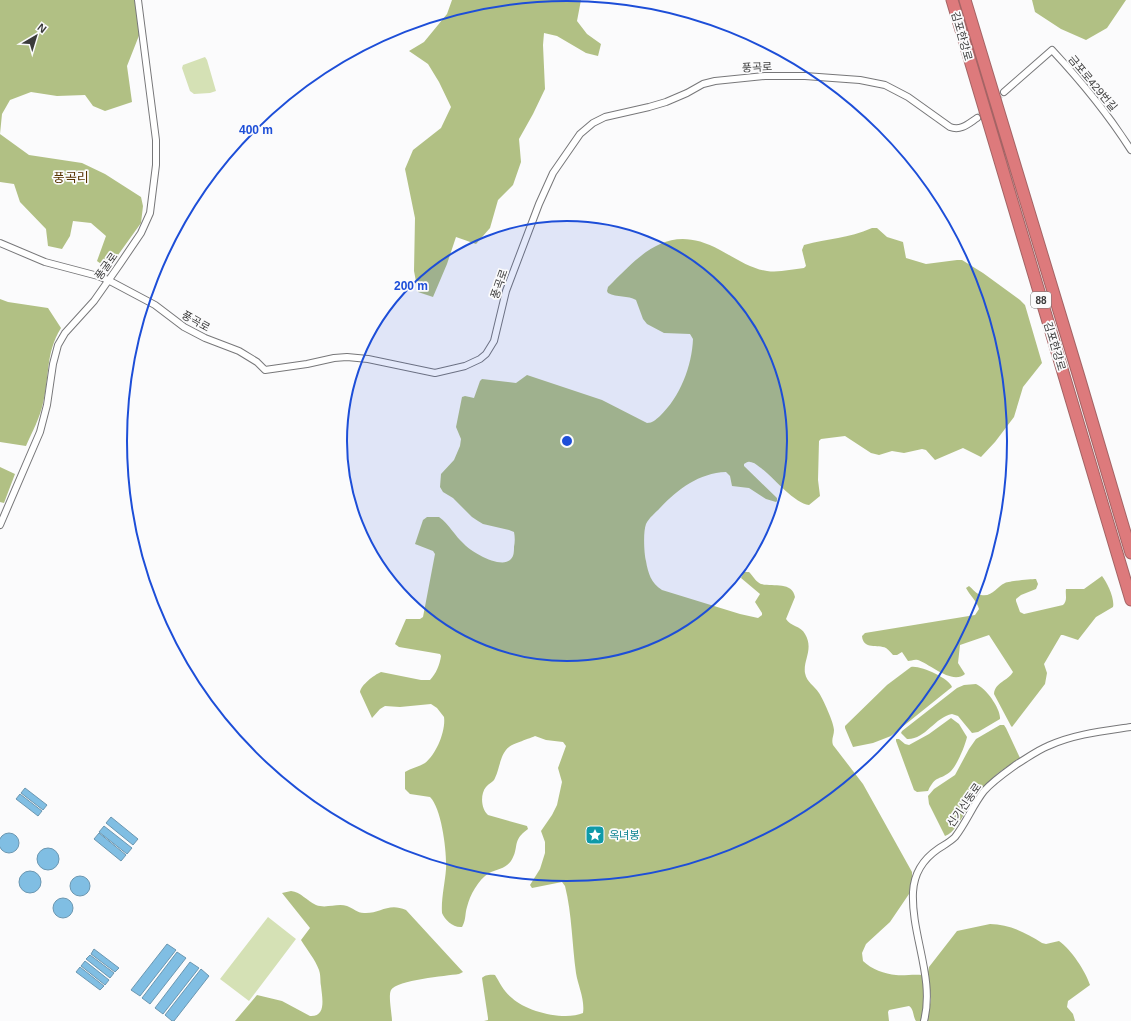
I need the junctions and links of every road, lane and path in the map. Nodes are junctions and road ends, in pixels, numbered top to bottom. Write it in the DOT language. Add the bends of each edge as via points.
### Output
graph roads {
  1 [pos="138,0"];
  2 [pos="952,0"];
  3 [pos="965,0"];
  4 [pos="1004,92"];
  5 [pos="977,118"];
  6 [pos="1131,150"];
  7 [pos="0,243"];
  8 [pos="108,280"];
  9 [pos="0,525"];
  10 [pos="1131,553"];
  11 [pos="1131,600"];
  12 [pos="1131,727"];
  13 [pos="924,1021"];
  1 -- 8 [label="street, 풍굴로" via="156,140 154,187 146,224"];
  2 -- 11 [label="highway, 김포한강로 / 88"];
  3 -- 10 [label="highway, 김포한강로 / 88"];
  4 -- 6 [label="street, 금포로429번길" via="1052,50 1102,108"];
  5 -- 8 [label="street, 풍곡로" via="966,126 955,129 908,97 885,85 860,80 765,76 708,82 672,100 599,120 586,128 575,140 544,193 506,291 498,331 491,348 472,363 443,371 428,372 347,357 266,370 247,355 188,330 155,305"];
  7 -- 8 [label="street, 풍곡로" via="45,262"];
  8 -- 9 [label="street, 풍굴로" via="58,345 40,432"];
  12 -- 13 [label="street, 신기신동로" via="1076,736 1048,746 1005,773 985,790 955,836 933,852 920,868 916,874 913,892 917,935 927,986"];
}
